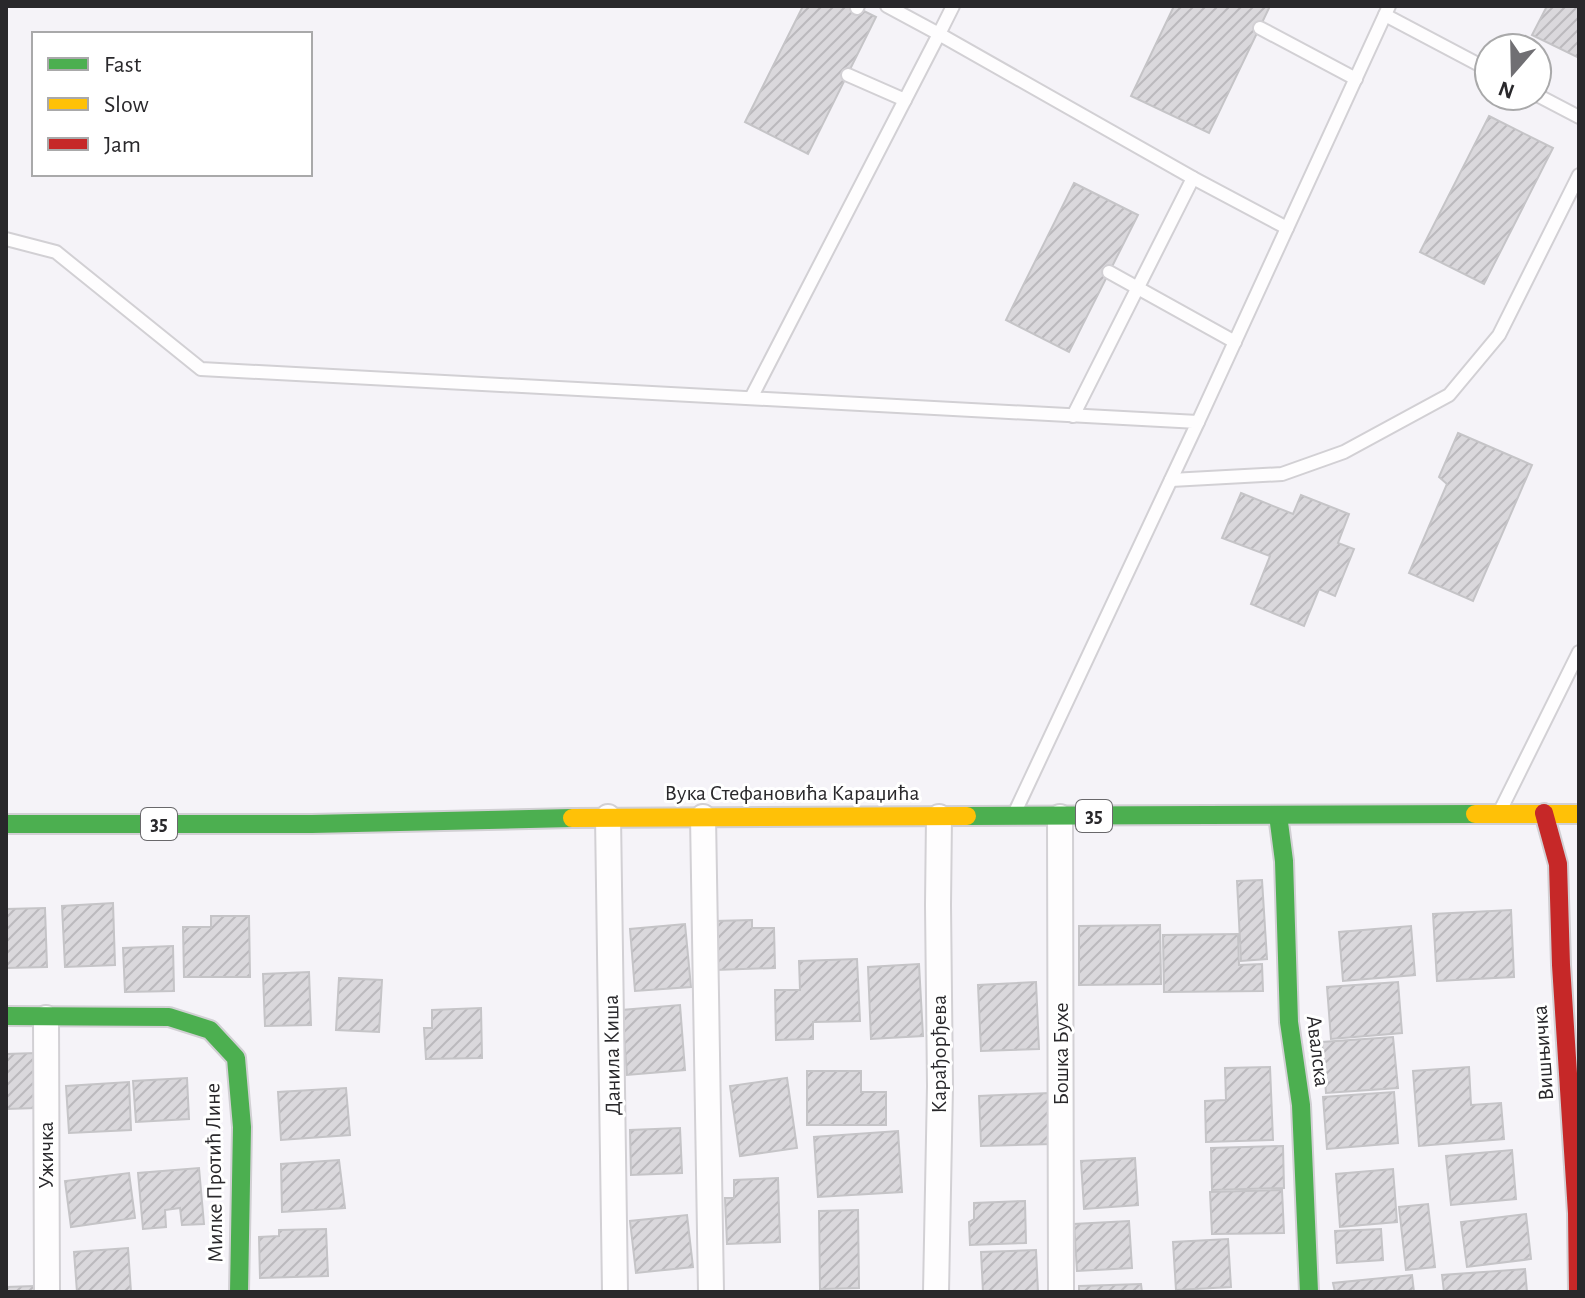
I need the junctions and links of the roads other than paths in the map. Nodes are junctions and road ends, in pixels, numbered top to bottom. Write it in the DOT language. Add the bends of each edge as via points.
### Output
graph roads {
  1 [pos="887,6"];
  2 [pos="953,6"];
  3 [pos="1387,11"];
  4 [pos="1260,28"];
  5 [pos="939,34"];
  6 [pos="1473,61"];
  7 [pos="848,75"];
  8 [pos="1356,79"];
  9 [pos="905,100"];
  10 [pos="1553,103"];
  11 [pos="1579,117"];
  12 [pos="1579,175"];
  13 [pos="1193,178"];
  14 [pos="1287,228"];
  15 [pos="6,239"];
  16 [pos="1109,272"];
  17 [pos="1138,287"];
  18 [pos="1235,342"];
  19 [pos="751,398"];
  20 [pos="1073,416"];
  21 [pos="1198,422"];
  22 [pos="1171,480"];
  23 [pos="1579,652"];
  24 [pos="1544,813"];
  25 [pos="1498,814"];
  26 [pos="1579,814"];
  27 [pos="1278,815"];
  28 [pos="1013,816"];
  29 [pos="608,817"];
  30 [pos="703,817"];
  31 [pos="939,817"];
  32 [pos="1060,817"];
  33 [pos="6,824"];
  34 [pos="6,1016"];
  35 [pos="46,1018"];
  36 [pos="1578,1213"];
  37 [pos="47,1292"];
  38 [pos="239,1292"];
  39 [pos="615,1292"];
  40 [pos="711,1292"];
  41 [pos="936,1292"];
  42 [pos="1061,1292"];
  43 [pos="1309,1292"];
  44 [pos="1578,1292"];
  1 -- 5 [label="lane"];
  2 -- 5 [label="lane"];
  3 -- 6 [label="lane"];
  3 -- 8 [label="lane"];
  4 -- 8 [label="lane"];
  5 -- 9 [label="lane"];
  5 -- 13 [label="lane"];
  7 -- 9 [label="lane"];
  8 -- 14 [label="lane"];
  9 -- 19 [label="lane"];
  10 -- 11 [label="lane"];
  12 -- 22 [label="lane" via="1499,335 1449,395 1344,452 1282,474"];
  13 -- 14 [label="lane"];
  13 -- 17 [label="lane"];
  14 -- 18 [label="lane"];
  15 -- 19 [label="lane" via="56,252 201,369"];
  16 -- 17 [label="lane"];
  17 -- 18 [label="lane"];
  17 -- 20 [label="lane"];
  18 -- 21 [label="lane"];
  19 -- 20 [label="lane"];
  20 -- 21 [label="lane"];
  21 -- 22 [label="lane"];
  22 -- 28 [label="lane"];
  23 -- 25 [label="lane"];
  24 -- 25 [label="main road, Вука Стефановића Караџића / 35"];
  24 -- 26 [label="main road, Вука Стефановића Караџића / 35"];
  24 -- 36 [label="main road, Вишњичка" via="1558,864"];
  25 -- 27 [label="main road, Вука Стефановића Караџића / 35"];
  27 -- 32 [label="main road, Вука Стефановића Караџића / 35"];
  27 -- 43 [label="main road, Авалска" via="1289,1022 1301,1105"];
  28 -- 31 [label="main road, Вука Стефановића Караџића / 35"];
  28 -- 32 [label="main road, Вука Стефановића Караџића / 35"];
  29 -- 30 [label="main road, Вука Стефановића Караџића / 35"];
  29 -- 33 [label="main road, Вука Стефановића Караџића / 35"];
  29 -- 39 [label="street, Данила Киша"];
  30 -- 31 [label="main road, Вука Стефановића Караџића / 35"];
  30 -- 40 [label="street"];
  31 -- 41 [label="street, Карађорђева"];
  32 -- 42 [label="street, Бошка Бухе"];
  34 -- 35 [label="main road, Милке Протић Лине"];
  35 -- 37 [label="street, Ужичка"];
  35 -- 38 [label="main road, Милке Протић Лине" via="169,1017 210,1030 236,1058 242,1127"];
  36 -- 44 [label="main road, Вишњичка"];
}
